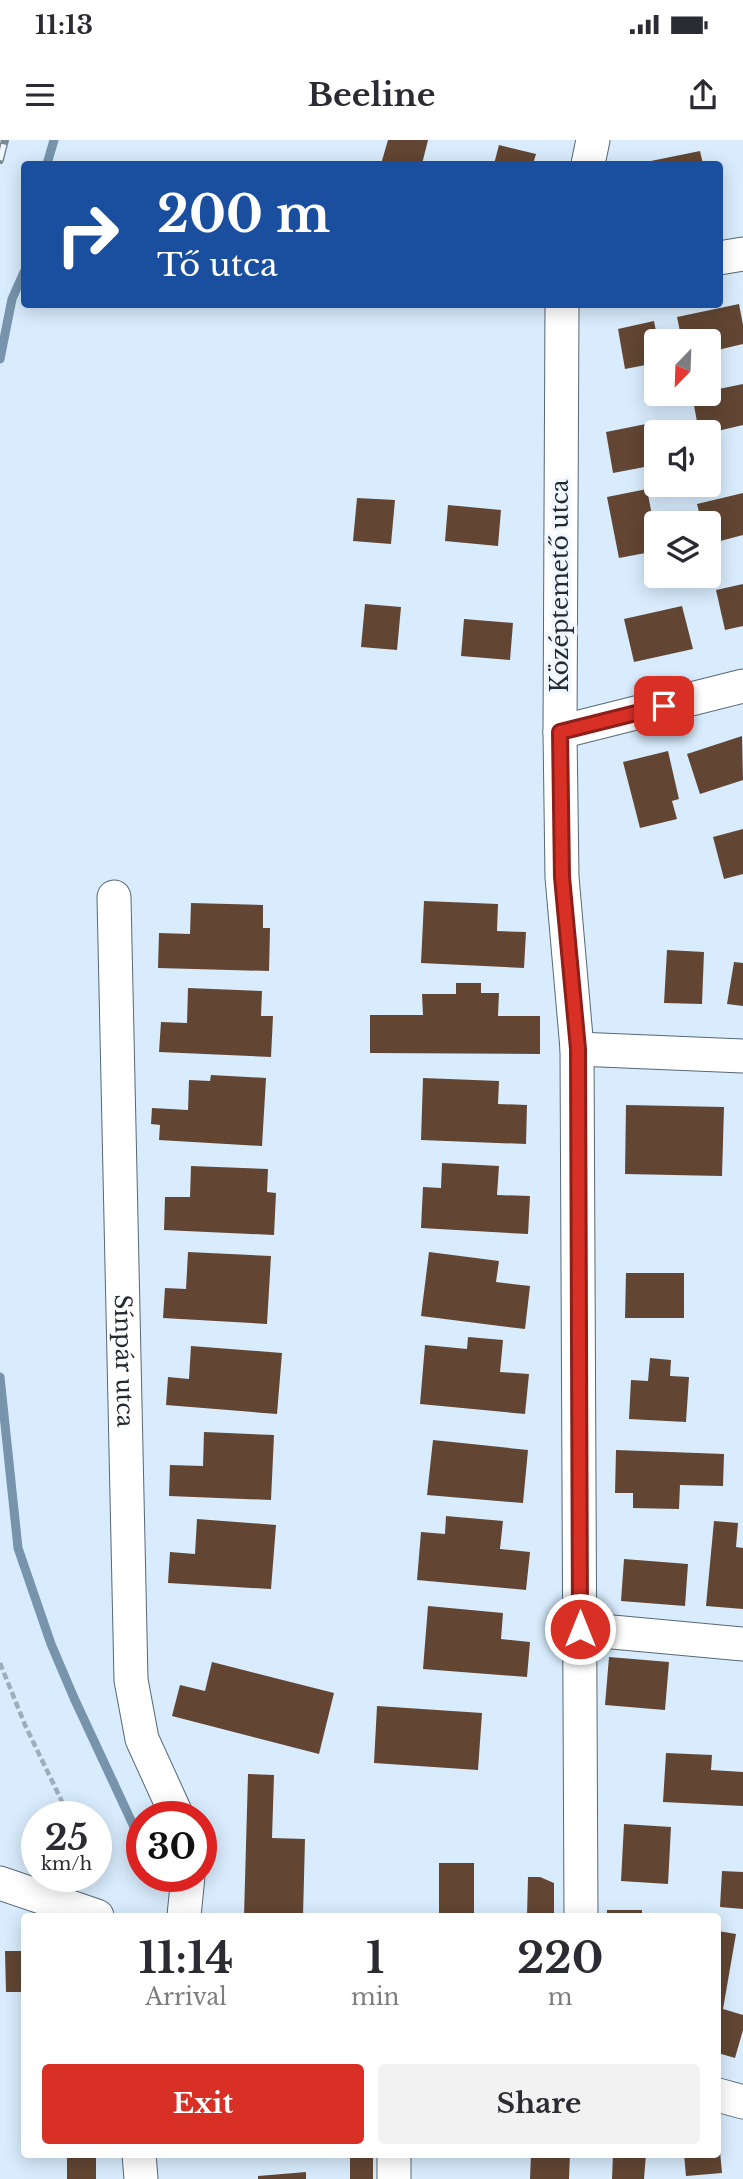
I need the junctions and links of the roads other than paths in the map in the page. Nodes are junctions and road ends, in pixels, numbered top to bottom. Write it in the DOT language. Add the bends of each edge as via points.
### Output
graph roads {
  1 [pos="593,140"];
  2 [pos="589,161"];
  3 [pos="743,254"];
  4 [pos="723,257"];
  5 [pos="562,308"];
  6 [pos="743,686"];
  7 [pos="560,732"];
  8 [pos="114,897"];
  9 [pos="578,1049"];
  10 [pos="743,1056"];
  11 [pos="580,1629"];
  12 [pos="743,1643"];
  13 [pos="170,1801"];
  14 [pos="0,1883"];
  15 [pos="186,1892"];
  16 [pos="88,1913"];
  17 [pos="184,1913"];
  18 [pos="581,1913"];
  19 [pos="721,2096"];
  20 [pos="743,2102"];
  21 [pos="139,2158"];
  22 [pos="394,2158"];
  23 [pos="141,2179"];
  24 [pos="394,2179"];
  1 -- 2 [label="street"];
  3 -- 4 [label="street"];
  5 -- 7 [label="street, Középtemető utca"];
  6 -- 7 [label="street"];
  7 -- 9 [label="street, Középtemető utca" via="562,877"];
  8 -- 13 [label="street, Sínpár utca" via="131,1679 142,1739"];
  9 -- 10 [label="street"];
  9 -- 11 [label="street, Középtemető utca"];
  11 -- 12 [label="street"];
  11 -- 18 [label="street, Középtemető utca"];
  14 -- 16 [label="street"];
  15 -- 17 [label="street"];
  19 -- 20 [label="street"];
  21 -- 23 [label="street"];
  22 -- 24 [label="street"];
}
